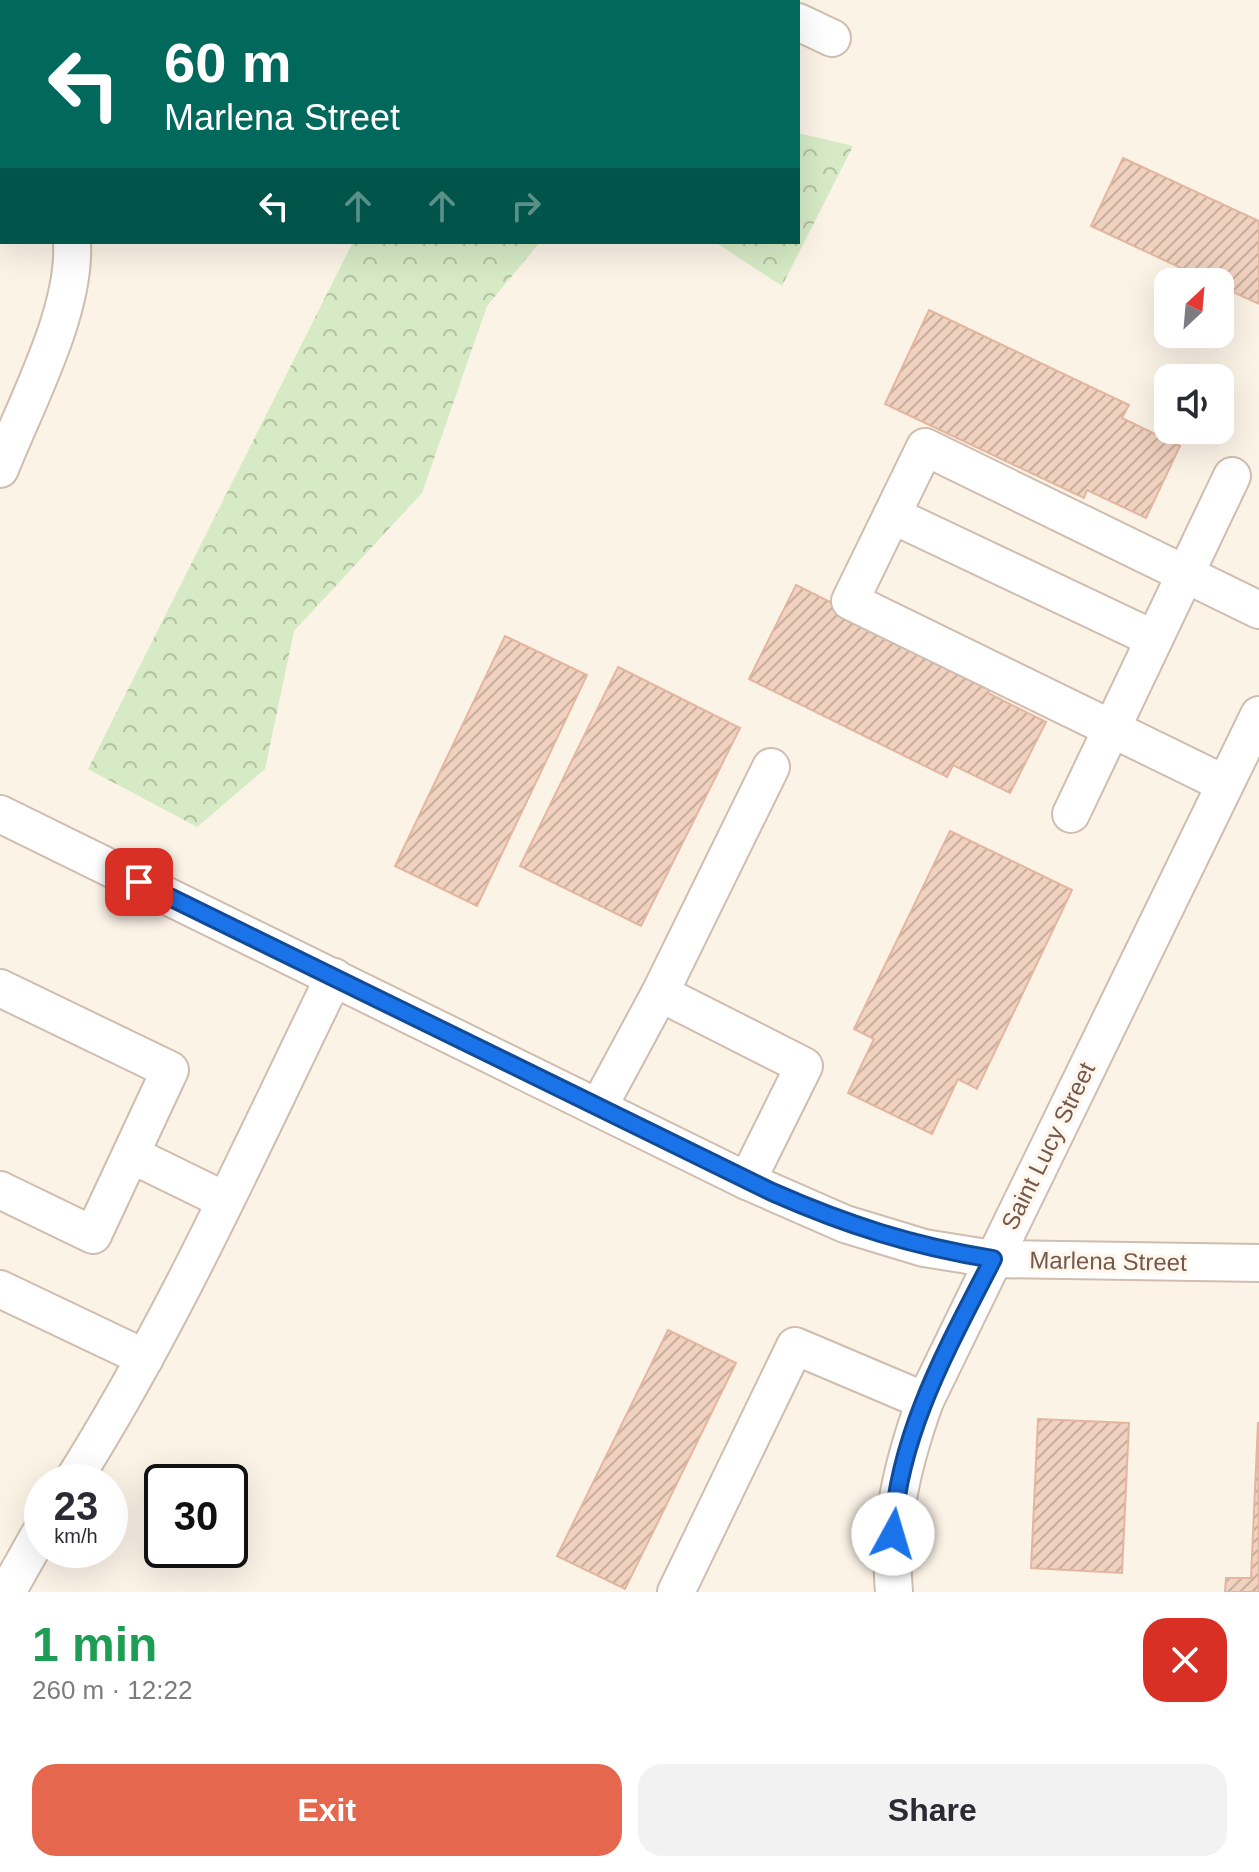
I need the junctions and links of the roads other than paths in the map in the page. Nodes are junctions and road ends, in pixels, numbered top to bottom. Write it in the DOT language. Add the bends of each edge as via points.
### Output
graph roads {
  1 [pos="800,23"];
  2 [pos="832,38"];
  3 [pos="72,244"];
  4 [pos="0,469"];
  5 [pos="1232,476"];
  6 [pos="892,515"];
  7 [pos="1185,574"];
  8 [pos="1259,610"];
  9 [pos="1154,639"];
  10 [pos="1259,715"];
  11 [pos="1111,729"];
  12 [pos="771,767"];
  13 [pos="1225,784"];
  14 [pos="0,814"];
  15 [pos="1071,814"];
  16 [pos="334,977"];
  17 [pos="0,988"];
  18 [pos="660,993"];
  19 [pos="598,1108"];
  20 [pos="132,1155"];
  21 [pos="747,1181"];
  22 [pos="0,1190"];
  23 [pos="224,1200"];
  24 [pos="993,1259"];
  25 [pos="1259,1263"];
  26 [pos="0,1289"];
  27 [pos="145,1358"];
  28 [pos="925,1401"];
  29 [pos="83,1464"];
  30 [pos="24,1562"];
  31 [pos="7,1592"];
  32 [pos="676,1592"];
  33 [pos="894,1592"];
  1 -- 2 [label="street"];
  3 -- 4 [label="street" via="66,303"];
  5 -- 7 [label="street"];
  6 -- 7 [label="street" via="925,447"];
  6 -- 9 [label="street"];
  6 -- 11 [label="street" via="850,601"];
  7 -- 8 [label="street"];
  7 -- 9 [label="street"];
  9 -- 11 [label="street"];
  10 -- 13 [label="street, Saint Lucy Street"];
  11 -- 13 [label="street"];
  11 -- 15 [label="street"];
  12 -- 18 [label="street"];
  13 -- 24 [label="street, Saint Lucy Street"];
  14 -- 16 [label="street, Marlena Street"];
  16 -- 19 [label="street, Marlena Street"];
  16 -- 23 [label="street"];
  17 -- 20 [label="street" via="170,1070"];
  18 -- 19 [label="street"];
  18 -- 21 [label="street" via="804,1066"];
  19 -- 21 [label="street, Marlena Street"];
  20 -- 22 [label="street" via="93,1235"];
  20 -- 23 [label="street"];
  21 -- 24 [label="street, Marlena Street" via="845,1224 924,1248"];
  23 -- 27 [label="street"];
  24 -- 25 [label="street, Marlena Street"];
  24 -- 28 [label="street, Saint Lucy Street"];
  26 -- 27 [label="street"];
  27 -- 29 [label="street"];
  28 -- 32 [label="street" via="795,1346"];
  28 -- 33 [label="street, Saint Lucy Street" via="894,1506"];
  30 -- 31 [label="street"];
}
